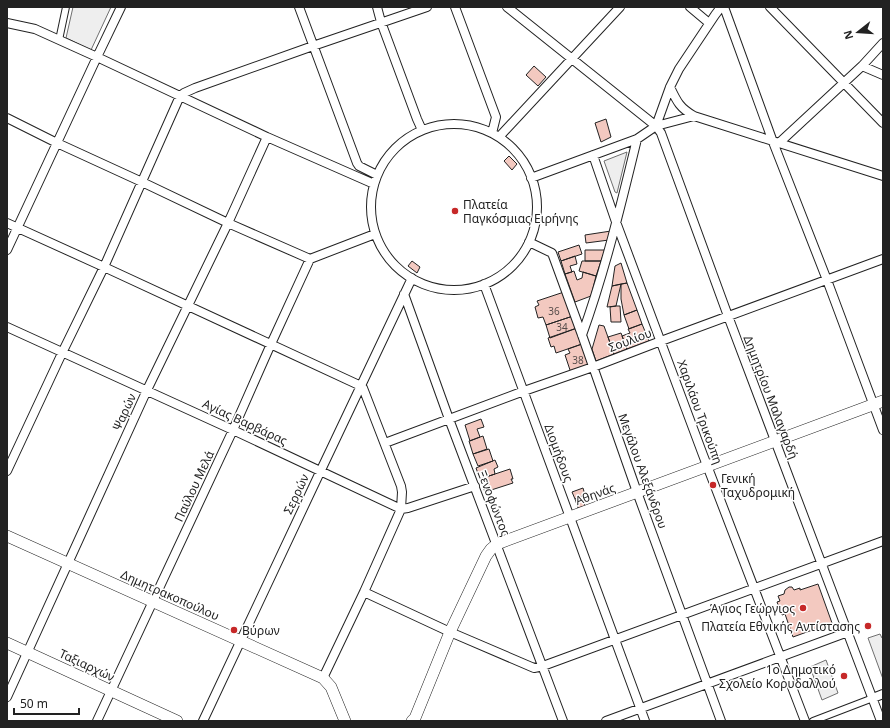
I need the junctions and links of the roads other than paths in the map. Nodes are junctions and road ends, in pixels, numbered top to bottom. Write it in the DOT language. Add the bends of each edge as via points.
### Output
graph roads {
  1 [pos="66,7"];
  2 [pos="122,7"];
  3 [pos="299,7"];
  4 [pos="377,7"];
  5 [pos="427,7"];
  6 [pos="456,7"];
  7 [pos="507,7"];
  8 [pos="620,7"];
  9 [pos="690,7"];
  10 [pos="723,7"];
  11 [pos="770,7"];
  12 [pos="381,22"];
  13 [pos="7,23"];
  14 [pos="709,23"];
  15 [pos="59,40"];
  16 [pos="883,43"];
  17 [pos="313,46"];
  18 [pos="97,57"];
  19 [pos="571,58"];
  20 [pos="862,66"];
  21 [pos="883,75"];
  22 [pos="843,83"];
  23 [pos="670,87"];
  24 [pos="180,96"];
  25 [pos="694,116"];
  26 [pos="7,118"];
  27 [pos="883,123"];
  28 [pos="656,126"];
  29 [pos="422,130"];
  30 [pos="495,135"];
  31 [pos="267,137"];
  32 [pos="637,139"];
  33 [pos="776,142"];
  34 [pos="57,143"];
  35 [pos="593,155"];
  36 [pos="359,166"];
  37 [pos="377,175"];
  38 [pos="355,176"];
  39 [pos="883,176"];
  40 [pos="532,178"];
  41 [pos="142,182"];
  42 [pos="374,184"];
  43 [pos="616,222"];
  44 [pos="7,223"];
  45 [pos="228,223"];
  46 [pos="17,228"];
  47 [pos="375,234"];
  48 [pos="529,242"];
  49 [pos="7,250"];
  50 [pos="310,259"];
  51 [pos="883,259"];
  52 [pos="104,266"];
  53 [pos="412,278"];
  54 [pos="827,280"];
  55 [pos="484,284"];
  56 [pos="404,294"];
  57 [pos="188,305"];
  58 [pos="728,316"];
  59 [pos="7,327"];
  60 [pos="582,335"];
  61 [pos="661,341"];
  62 [pos="271,344"];
  63 [pos="63,351"];
  64 [pos="593,367"];
  65 [pos="361,386"];
  66 [pos="147,390"];
  67 [pos="524,392"];
  68 [pos="878,403"];
  69 [pos="449,419"];
  70 [pos="233,430"];
  71 [pos="883,430"];
  72 [pos="775,441"];
  73 [pos="385,443"];
  74 [pos="707,466"];
  75 [pos="321,470"];
  76 [pos="7,471"];
  77 [pos="475,486"];
  78 [pos="637,492"];
  79 [pos="401,508"];
  80 [pos="570,517"];
  81 [pos="7,536"];
  82 [pos="883,541"];
  83 [pos="497,544"];
  84 [pos="68,564"];
  85 [pos="822,564"];
  86 [pos="754,589"];
  87 [pos="364,592"];
  88 [pos="154,602"];
  89 [pos="682,615"];
  90 [pos="450,632"];
  91 [pos="848,632"];
  92 [pos="615,640"];
  93 [pos="241,641"];
  94 [pos="7,643"];
  95 [pos="27,653"];
  96 [pos="781,657"];
  97 [pos="543,666"];
  98 [pos="323,678"];
  99 [pos="708,684"];
  100 [pos="111,691"];
  101 [pos="883,694"];
  102 [pos="7,697"];
  103 [pos="873,698"];
  104 [pos="640,708"];
  105 [pos="415,720"];
  106 [pos="97,721"];
  107 [pos="177,721"];
  108 [pos="203,721"];
  109 [pos="345,721"];
  110 [pos="563,721"];
  111 [pos="606,721"];
  112 [pos="645,721"];
  113 [pos="721,721"];
  114 [pos="805,721"];
  115 [pos="813,721"];
  116 [pos="881,721"];
  1 -- 15 [label="street"];
  2 -- 18 [label="street"];
  3 -- 17 [label="street"];
  4 -- 12 [label="street"];
  5 -- 12 [label="street"];
  6 -- 30 [label="street" via="496,117"];
  7 -- 19 [label="street"];
  8 -- 19 [label="street"];
  9 -- 14 [label="street"];
  10 -- 14 [label="street"];
  10 -- 33 [label="street"];
  11 -- 22 [label="street"];
  12 -- 17 [label="street"];
  12 -- 29 [label="street"];
  13 -- 15 [label="street" via="35,29"];
  14 -- 23 [label="street" via="678,69"];
  15 -- 18 [label="street"];
  16 -- 20 [label="street"];
  17 -- 24 [label="street" via="195,88"];
  17 -- 36 [label="street"];
  18 -- 24 [label="street"];
  18 -- 34 [label="street"];
  19 -- 28 [label="street"];
  19 -- 30 [label="street"];
  20 -- 21 [label="street"];
  20 -- 22 [label="street"];
  22 -- 27 [label="street"];
  22 -- 33 [label="street"];
  23 -- 25 [label="street" via="680,106"];
  23 -- 28 [label="street"];
  24 -- 31 [label="street"];
  24 -- 41 [label="street"];
  25 -- 28 [label="street"];
  25 -- 33 [label="street"];
  26 -- 34 [label="street"];
  28 -- 32 [label="street"];
  28 -- 58 [label="street, Δημητρίου Μαλαγαρδή"];
  29 -- 30 [label="street" via="442,124 462,124 475,126"];
  29 -- 37 [label="street" via="396,146"];
  30 -- 40 [label="street" via="512,148 524,162"];
  31 -- 38 [label="street"];
  31 -- 45 [label="street, Ψαρών"];
  32 -- 35 [label="street"];
  32 -- 43 [label="street"];
  33 -- 39 [label="street"];
  33 -- 54 [label="street"];
  34 -- 41 [label="street"];
  34 -- 46 [label="street"];
  35 -- 40 [label="street"];
  35 -- 43 [label="street, Χαριλάου Τρικούπη"];
  36 -- 37 [label="street"];
  36 -- 38 [label="street"];
  37 -- 42 [label="street"];
  38 -- 42 [label="street"];
  40 -- 48 [label="street" via="537,204 534,230"];
  41 -- 45 [label="street"];
  41 -- 52 [label="street"];
  42 -- 47 [label="street" via="371,209"];
  43 -- 60 [label="street"];
  43 -- 61 [label="street, Χαριλάου Τρικούπη"];
  44 -- 46 [label="street"];
  45 -- 50 [label="street"];
  45 -- 57 [label="street, Ψαρών"];
  46 -- 49 [label="street"];
  46 -- 52 [label="street"];
  47 -- 50 [label="street"];
  47 -- 53 [label="street" via="388,257"];
  48 -- 55 [label="street" via="506,272"];
  48 -- 60 [label="street, Μεγάλου Αλεξάνδρου" via="552,253"];
  50 -- 62 [label="street, Παύλου Μελά"];
  51 -- 54 [label="street, Σουλίου"];
  52 -- 57 [label="street"];
  52 -- 63 [label="street"];
  53 -- 55 [label="street" via="429,286 452,290"];
  53 -- 56 [label="street, Σερρών"];
  54 -- 58 [label="street, Σουλίου"];
  54 -- 68 [label="street"];
  55 -- 67 [label="street, Διομήδους"];
  56 -- 65 [label="street, Σερρών"];
  56 -- 69 [label="street, Ξενοφώντος"];
  57 -- 62 [label="street"];
  57 -- 66 [label="street, Ψαρών"];
  58 -- 61 [label="street, Σουλίου"];
  58 -- 72 [label="street, Δημητρίου Μαλαγαρδή"];
  59 -- 63 [label="street, Αγίας Βαρβάρας"];
  60 -- 64 [label="street, Μεγάλου Αλεξάνδρου"];
  61 -- 64 [label="street, Σουλίου"];
  61 -- 74 [label="street, Χαριλάου Τρικούπη"];
  62 -- 65 [label="street"];
  62 -- 70 [label="street, Παύλου Μελά"];
  63 -- 66 [label="street, Αγίας Βαρβάρας"];
  63 -- 76 [label="street"];
  64 -- 67 [label="street, Σουλίου"];
  64 -- 78 [label="street, Μεγάλου Αλεξάνδρου"];
  65 -- 73 [label="street"];
  65 -- 75 [label="street, Σερρών"];
  66 -- 70 [label="street, Αγίας Βαρβάρας"];
  66 -- 84 [label="street, Ψαρών"];
  67 -- 69 [label="street, Σουλίου"];
  67 -- 80 [label="street, Διομήδους"];
  68 -- 71 [label="street"];
  68 -- 72 [label="main road, Αθηνάς"];
  69 -- 73 [label="street, Σουλίου"];
  69 -- 77 [label="street, Ξενοφώντος"];
  70 -- 75 [label="street, Αγίας Βαρβάρας"];
  70 -- 88 [label="street, Παύλου Μελά"];
  72 -- 74 [label="main road, Αθηνάς"];
  72 -- 85 [label="street, Δημητρίου Μαλαγαρδή"];
  73 -- 79 [label="street" via="401,486"];
  74 -- 78 [label="main road, Αθηνάς"];
  74 -- 86 [label="street, Χαριλάου Τρικούπη"];
  75 -- 79 [label="street, Αγίας Βαρβάρας"];
  75 -- 93 [label="street, Σερρών"];
  77 -- 79 [label="street"];
  77 -- 83 [label="street, Ξενοφώντος"];
  78 -- 80 [label="main road, Αθηνάς"];
  78 -- 89 [label="street, Μεγάλου Αλεξάνδρου"];
  79 -- 87 [label="street"];
  80 -- 83 [label="main road, Αθηνάς"];
  80 -- 92 [label="street, Διομήδους"];
  81 -- 84 [label="main road, Δημητρακοπούλου"];
  82 -- 85 [label="street"];
  83 -- 90 [label="main road" via="486,556"];
  83 -- 97 [label="street, Ξενοφώντος"];
  84 -- 88 [label="main road, Δημητρακοπούλου"];
  84 -- 95 [label="street, Ψαρών"];
  85 -- 86 [label="street"];
  85 -- 91 [label="street, Δημητρίου Μαλαγαρδή"];
  86 -- 89 [label="street"];
  86 -- 96 [label="street, Χαριλάου Τρικούπη"];
  87 -- 90 [label="street"];
  87 -- 98 [label="street"];
  88 -- 93 [label="main road, Δημητρακοπούλου"];
  88 -- 100 [label="street, Παύλου Μελά"];
  89 -- 92 [label="street"];
  89 -- 99 [label="street, Μεγάλου Αλεξάνδρου"];
  90 -- 97 [label="street" via="534,668"];
  90 -- 105 [label="main road"];
  91 -- 96 [label="street"];
  91 -- 103 [label="street, Δημητρίου Μαλαγαρδή"];
  92 -- 97 [label="street"];
  92 -- 104 [label="street, Διομήδους"];
  93 -- 98 [label="main road, Δημητρακοπούλου"];
  93 -- 108 [label="street, Σερρών"];
  94 -- 95 [label="main road, Ταξιαρχών"];
  95 -- 100 [label="main road, Ταξιαρχών"];
  95 -- 102 [label="street, Ψαρών"];
  96 -- 99 [label="street"];
  96 -- 114 [label="street, Χαριλάου Τρικούπη"];
  97 -- 110 [label="street, Ξενοφώντος"];
  98 -- 109 [label="main road" via="331,687"];
  99 -- 104 [label="street"];
  99 -- 113 [label="street, Μεγάλου Αλεξάνδρου"];
  100 -- 106 [label="street, Παύλου Μελά"];
  100 -- 107 [label="main road, Ταξιαρχών"];
  101 -- 103 [label="street"];
  103 -- 115 [label="street"];
  103 -- 116 [label="street, Δημητρίου Μαλαγαρδή"];
  104 -- 111 [label="street"];
  104 -- 112 [label="street, Διομήδους"];
}
